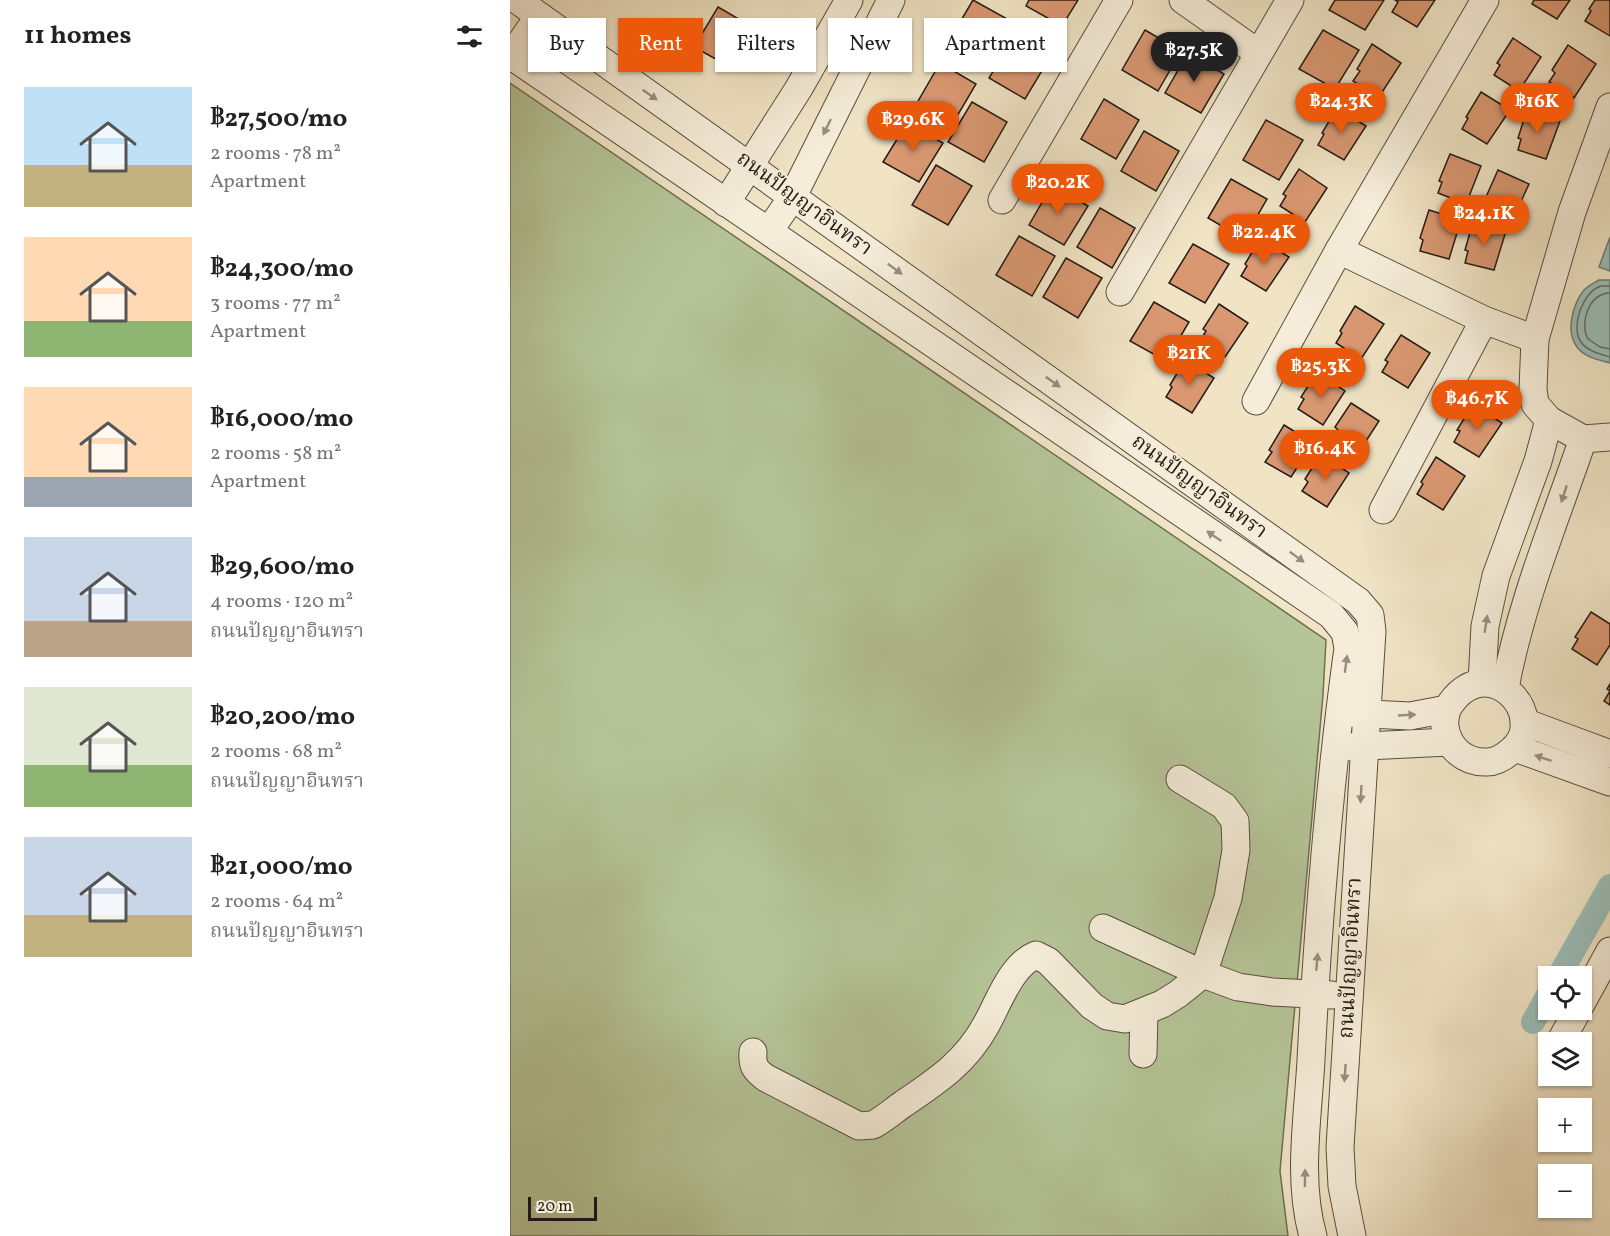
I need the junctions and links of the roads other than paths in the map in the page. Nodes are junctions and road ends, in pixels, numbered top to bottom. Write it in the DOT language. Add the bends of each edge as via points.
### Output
graph roads {
  1 [pos="517,0"];
  2 [pos="850,0"];
  3 [pos="1119,0"];
  4 [pos="1183,0"];
  5 [pos="1290,0"];
  6 [pos="1485,0"];
  7 [pos="887,8"];
  8 [pos="510,10"];
  9 [pos="539,16"];
  10 [pos="1258,53"];
  11 [pos="510,56"];
  12 [pos="1610,107"];
  13 [pos="750,166"];
  14 [pos="793,196"];
  15 [pos="1002,200"];
  16 [pos="726,203"];
  17 [pos="769,231"];
  18 [pos="1339,250"];
  19 [pos="1119,292"];
  20 [pos="1484,320"];
  21 [pos="1535,339"];
  22 [pos="1256,401"];
  23 [pos="1549,420"];
  24 [pos="1610,437"];
  25 [pos="1582,439"];
  26 [pos="1383,510"];
  27 [pos="1493,685"];
  28 [pos="1447,709"];
  29 [pos="1339,713"];
  30 [pos="1367,715"];
  31 [pos="1524,722"];
  32 [pos="1449,742"];
  33 [pos="1363,747"];
  34 [pos="1335,748"];
  35 [pos="1515,748"];
  36 [pos="1602,751"];
  37 [pos="1598,777"];
  38 [pos="1180,779"];
  39 [pos="1103,928"];
  40 [pos="1610,951"];
  41 [pos="1203,974"];
  42 [pos="1592,984"];
  43 [pos="1314,995"];
  44 [pos="1349,996"];
  45 [pos="1144,1012"];
  46 [pos="753,1052"];
  47 [pos="1143,1054"];
  48 [pos="1312,1236"];
  49 [pos="1352,1236"];
  1 -- 8 [label="street"];
  1 -- 9 [label="street, ถนนปัญญาอินทรา"];
  2 -- 7 [label="street"];
  2 -- 13 [label="street"];
  3 -- 15 [label="street"];
  4 -- 10 [label="street"];
  5 -- 10 [label="street"];
  6 -- 18 [label="street"];
  7 -- 14 [label="street, one-way"];
  9 -- 11 [label="street"];
  9 -- 13 [label="street, ถนนปัญญาอินทรา, one-way"];
  10 -- 19 [label="street"];
  11 -- 16 [label="street, ถนนปัญญาอินทรา"];
  12 -- 21 [label="street" via="1572,212"];
  13 -- 14 [label="street, ถนนปัญญาอินทรา"];
  13 -- 16 [label="street"];
  14 -- 17 [label="street"];
  14 -- 30 [label="street, ถนนปัญญาอินทรา, one-way" via="1359,601 1370,615 1372,631"];
  16 -- 17 [label="street, ถนนปัญญาอินทรา"];
  29 -- 17 [label="street, ถนนปัญญาอินทรา, one-way" via="1348,648 1345,632 1331,615"];
  18 -- 20 [label="street"];
  18 -- 22 [label="street"];
  20 -- 21 [label="street"];
  20 -- 26 [label="street"];
  21 -- 23 [label="street" via="1535,404"];
  23 -- 25 [label="street"];
  27 -- 23 [label="street, one-way" via="1485,626 1496,576"];
  24 -- 25 [label="street"];
  25 -- 27 [label="street, one-way" via="1512,648"];
  27 -- 28 [label="street" via="1467,686"];
  27 -- 31 [label="street" via="1519,702"];
  30 -- 28 [label="street, one-way" via="1410,716"];
  28 -- 32 [label="street" via="1444,725"];
  29 -- 30 [label="street"];
  29 -- 34 [label="street, ถนนปัญญาอินทรา"];
  30 -- 33 [label="street, ถนนปัญญาอินทรา"];
  31 -- 35 [label="street"];
  31 -- 36 [label="street"];
  32 -- 33 [label="street"];
  32 -- 35 [label="street" via="1459,754 1488,763"];
  33 -- 34 [label="street"];
  33 -- 44 [label="street, ถนนปัญญาอินทรา, one-way"];
  43 -- 34 [label="street, ถนนปัญญาอินทรา, one-way"];
  37 -- 35 [label="street, one-way"];
  36 -- 37 [label="street"];
  38 -- 41 [label="street" via="1224,806 1235,821 1236,850 1228,898"];
  39 -- 41 [label="street"];
  40 -- 42 [label="street"];
  41 -- 43 [label="street" via="1238,987"];
  41 -- 45 [label="street" via="1178,994"];
  43 -- 44 [label="street"];
  48 -- 43 [label="street, ถนนปัญญาอินทรา, one-way" via="1305,1187"];
  44 -- 49 [label="street, ถนนปัญญาอินทรา, one-way" via="1340,1147 1342,1186"];
  45 -- 46 [label="street" via="1125,1019 1107,1016 1048,961 1036,955 1025,959 983,1031 951,1071 873,1125 859,1126 756,1072"];
  45 -- 47 [label="street"];
}
